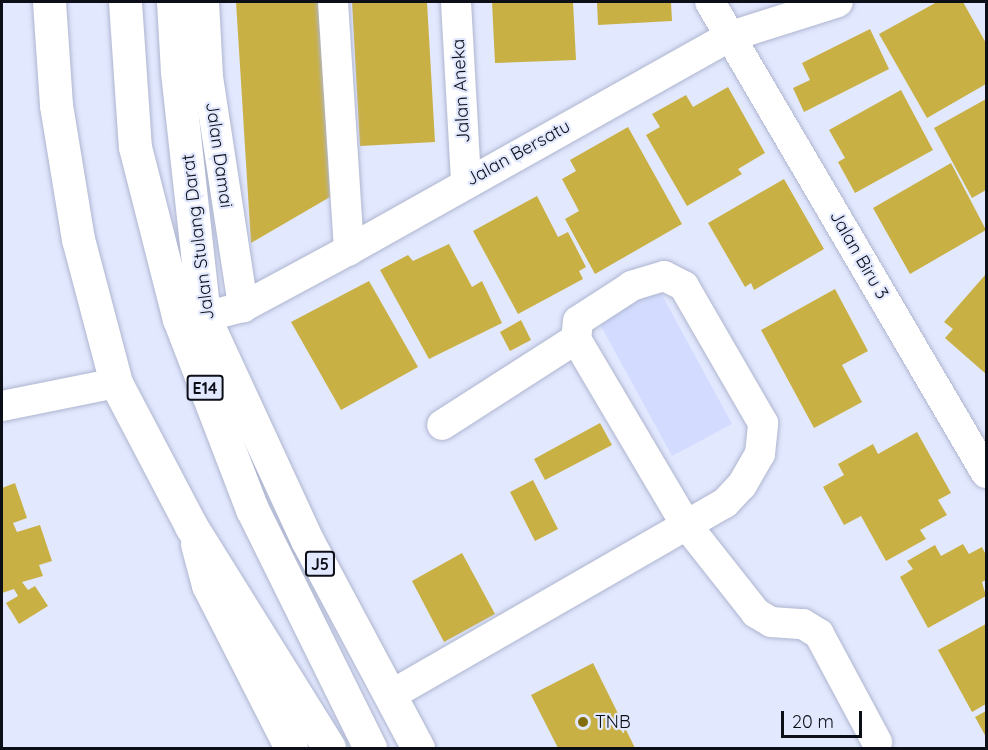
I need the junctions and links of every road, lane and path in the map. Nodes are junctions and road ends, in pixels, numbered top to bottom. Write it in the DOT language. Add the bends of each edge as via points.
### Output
graph roads {
  1 [pos="49,2"];
  2 [pos="125,2"];
  3 [pos="173,2"];
  4 [pos="204,2"];
  5 [pos="333,2"];
  6 [pos="456,2"];
  7 [pos="710,2"];
  8 [pos="838,2"];
  9 [pos="731,36"];
  10 [pos="466,182"];
  11 [pos="349,250"];
  12 [pos="243,307"];
  13 [pos="204,317"];
  14 [pos="576,339"];
  15 [pos="116,383"];
  16 [pos="2,406"];
  17 [pos="442,425"];
  18 [pos="987,474"];
  19 [pos="685,523"];
  20 [pos="191,526"];
  21 [pos="391,695"];
  22 [pos="877,742"];
  23 [pos="291,748"];
  24 [pos="329,748"];
  25 [pos="370,748"];
  26 [pos="418,748"];
  1 -- 15 [label="main road" via="56,105 78,239"];
  2 -- 25 [label="main road, E14" via="135,147 179,319 252,509"];
  3 -- 13 [label="main road, Jalan Stulang Darat / J5"];
  4 -- 12 [label="street, Jalan Damai" via="208,77"];
  5 -- 11 [label="street"];
  6 -- 10 [label="street, Jalan Aneka"];
  7 -- 9 [label="street, Jalan Biru 3"];
  8 -- 9 [label="street, Jalan Bersatu"];
  9 -- 10 [label="street, Jalan Bersatu"];
  9 -- 18 [label="street, Jalan Biru 3"];
  10 -- 11 [label="street, Jalan Bersatu"];
  11 -- 12 [label="street, Jalan Bersatu"];
  12 -- 13 [label="street, Jalan Bersatu"];
  13 -- 21 [label="main road, Jalan Stulang Darat / J5" via="307,540"];
  14 -- 17 [label="street"];
  14 -- 19 [label="street"];
  14 -- 19 [label="street" via="578,321 632,286 664,276 684,286 763,423 760,454 742,485 725,503"];
  15 -- 16 [label="street"];
  15 -- 20 [label="main road"];
  19 -- 21 [label="street"];
  19 -- 22 [label="street" via="756,613 771,622 803,624 819,634"];
  20 -- 23 [label="main road" via="208,585"];
  20 -- 24 [label="main road"];
  21 -- 26 [label="main road, Jalan Stulang Darat / J5"];
}
